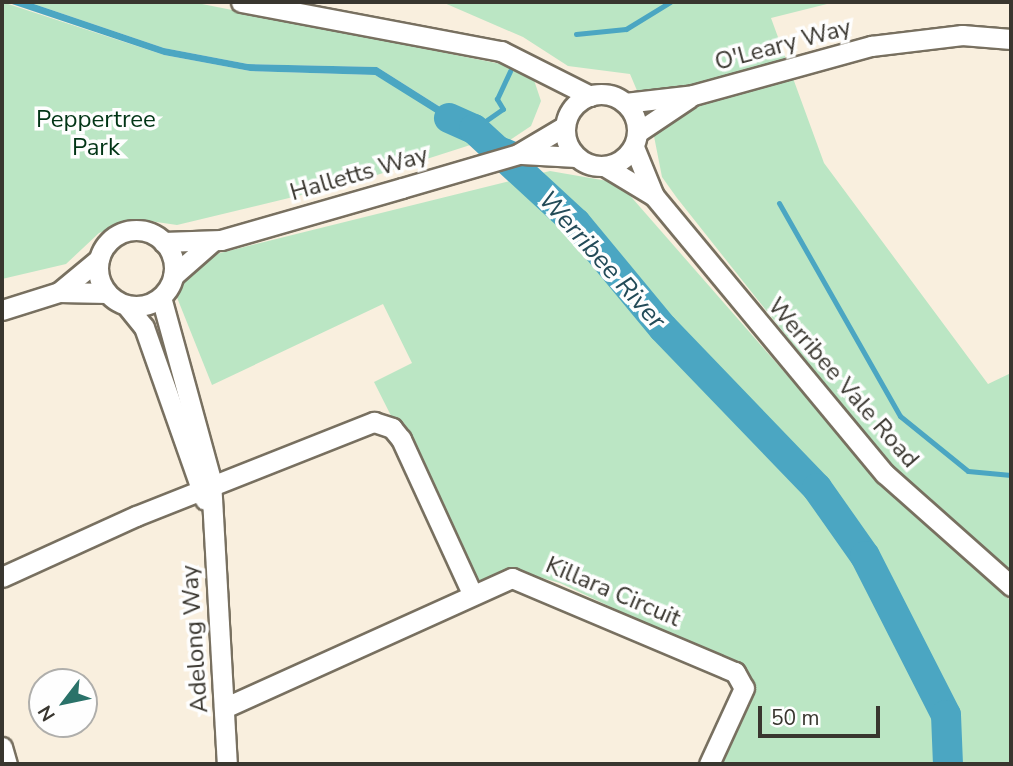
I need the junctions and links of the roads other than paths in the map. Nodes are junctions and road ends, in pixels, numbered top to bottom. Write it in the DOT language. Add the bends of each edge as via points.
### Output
graph roads {
  1 [pos="241,2"];
  2 [pos="1011,39"];
  3 [pos="547,78"];
  4 [pos="692,95"];
  5 [pos="590,96"];
  6 [pos="625,103"];
  7 [pos="567,120"];
  8 [pos="636,140"];
  9 [pos="518,154"];
  10 [pos="576,157"];
  11 [pos="606,167"];
  12 [pos="654,196"];
  13 [pos="213,241"];
  14 [pos="163,242"];
  15 [pos="99,259"];
  16 [pos="173,276"];
  17 [pos="59,292"];
  18 [pos="107,293"];
  19 [pos="161,297"];
  20 [pos="127,305"];
  21 [pos="2,310"];
  22 [pos="207,496"];
  23 [pos="2,577"];
  24 [pos="1011,586"];
  25 [pos="471,591"];
  26 [pos="225,708"];
  27 [pos="2,747"];
  28 [pos="7,764"];
  29 [pos="227,764"];
  30 [pos="709,764"];
  1 -- 3 [label="street" via="501,51"];
  2 -- 4 [label="street, O'Leary Way" via="962,35 871,46"];
  3 -- 5 [label="street"];
  3 -- 7 [label="street"];
  4 -- 6 [label="street, O'Leary Way"];
  4 -- 8 [label="street, O'Leary Way"];
  5 -- 6 [label="street"];
  5 -- 7 [label="street"];
  6 -- 8 [label="street"];
  7 -- 9 [label="street, Halletts Way"];
  7 -- 10 [label="street"];
  8 -- 11 [label="street"];
  8 -- 12 [label="street, Werribee Vale Road"];
  9 -- 10 [label="street, Halletts Way"];
  9 -- 13 [label="street, Halletts Way"];
  10 -- 11 [label="street"];
  11 -- 12 [label="street, Werribee Vale Road"];
  12 -- 24 [label="street, Werribee Vale Road" via="885,474"];
  13 -- 14 [label="street"];
  13 -- 16 [label="street"];
  14 -- 15 [label="street" via="143,231 120,233"];
  14 -- 16 [label="street"];
  15 -- 17 [label="street"];
  15 -- 18 [label="street"];
  16 -- 19 [label="street"];
  17 -- 18 [label="street"];
  17 -- 21 [label="street"];
  18 -- 20 [label="street"];
  19 -- 20 [label="street"];
  19 -- 22 [label="street, Adelong Way"];
  20 -- 22 [label="street, Adelong Way" via="144,327"];
  22 -- 23 [label="street"];
  22 -- 25 [label="street" via="382,424 401,439"];
  22 -- 26 [label="street, Adelong Way"];
  25 -- 26 [label="street, Killara Circuit"];
  25 -- 30 [label="street, Killara Circuit" via="512,578 735,671 744,688"];
  26 -- 29 [label="street, Adelong Way"];
  27 -- 28 [label="street"];
}
